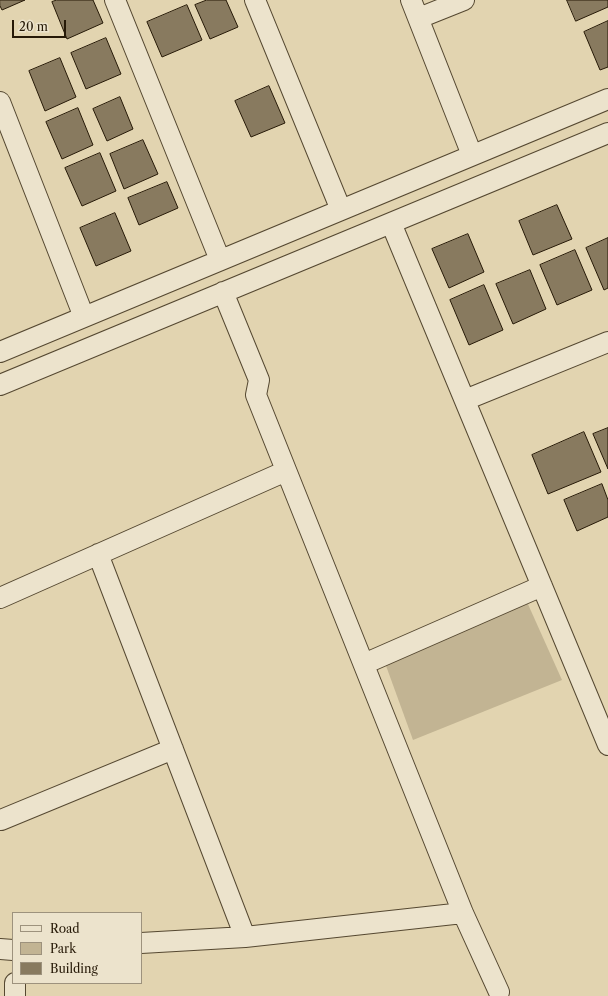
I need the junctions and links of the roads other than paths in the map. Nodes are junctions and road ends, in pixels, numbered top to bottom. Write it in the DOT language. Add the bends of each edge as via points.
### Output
graph roads {
  1 [pos="115,0"];
  2 [pos="255,0"];
  3 [pos="411,0"];
  4 [pos="464,0"];
  5 [pos="419,18"];
  6 [pos="608,99"];
  7 [pos="0,102"];
  8 [pos="608,132"];
  9 [pos="472,155"];
  10 [pos="341,210"];
  11 [pos="391,223"];
  12 [pos="220,260"];
  13 [pos="223,292"];
  14 [pos="84,317"];
  15 [pos="608,342"];
  16 [pos="0,352"];
  17 [pos="0,385"];
  18 [pos="465,400"];
  19 [pos="286,471"];
  20 [pos="98,554"];
  21 [pos="542,586"];
  22 [pos="0,598"];
  23 [pos="364,664"];
  24 [pos="608,745"];
  25 [pos="173,748"];
  26 [pos="1,820"];
  27 [pos="463,913"];
  28 [pos="245,937"];
  29 [pos="142,943"];
  30 [pos="0,949"];
  31 [pos="12,950"];
  32 [pos="15,984"];
  33 [pos="499,992"];
  34 [pos="15,996"];
  1 -- 12 [label="street"];
  2 -- 10 [label="street"];
  3 -- 5 [label="street"];
  4 -- 5 [label="street"];
  5 -- 9 [label="street"];
  6 -- 9 [label="street"];
  7 -- 14 [label="street"];
  8 -- 11 [label="street"];
  9 -- 10 [label="street"];
  10 -- 12 [label="street"];
  11 -- 13 [label="street"];
  11 -- 18 [label="street"];
  12 -- 14 [label="street"];
  13 -- 17 [label="street"];
  13 -- 19 [label="street" via="259,380 256,395"];
  14 -- 16 [label="street"];
  15 -- 18 [label="street"];
  18 -- 21 [label="street"];
  19 -- 20 [label="street"];
  19 -- 23 [label="street"];
  20 -- 22 [label="street"];
  20 -- 25 [label="street"];
  21 -- 23 [label="street"];
  21 -- 24 [label="street"];
  23 -- 27 [label="street"];
  25 -- 26 [label="street"];
  25 -- 28 [label="street"];
  27 -- 28 [label="street"];
  27 -- 33 [label="street"];
  28 -- 29 [label="street"];
  30 -- 31 [label="street"];
  32 -- 34 [label="street"];
}
